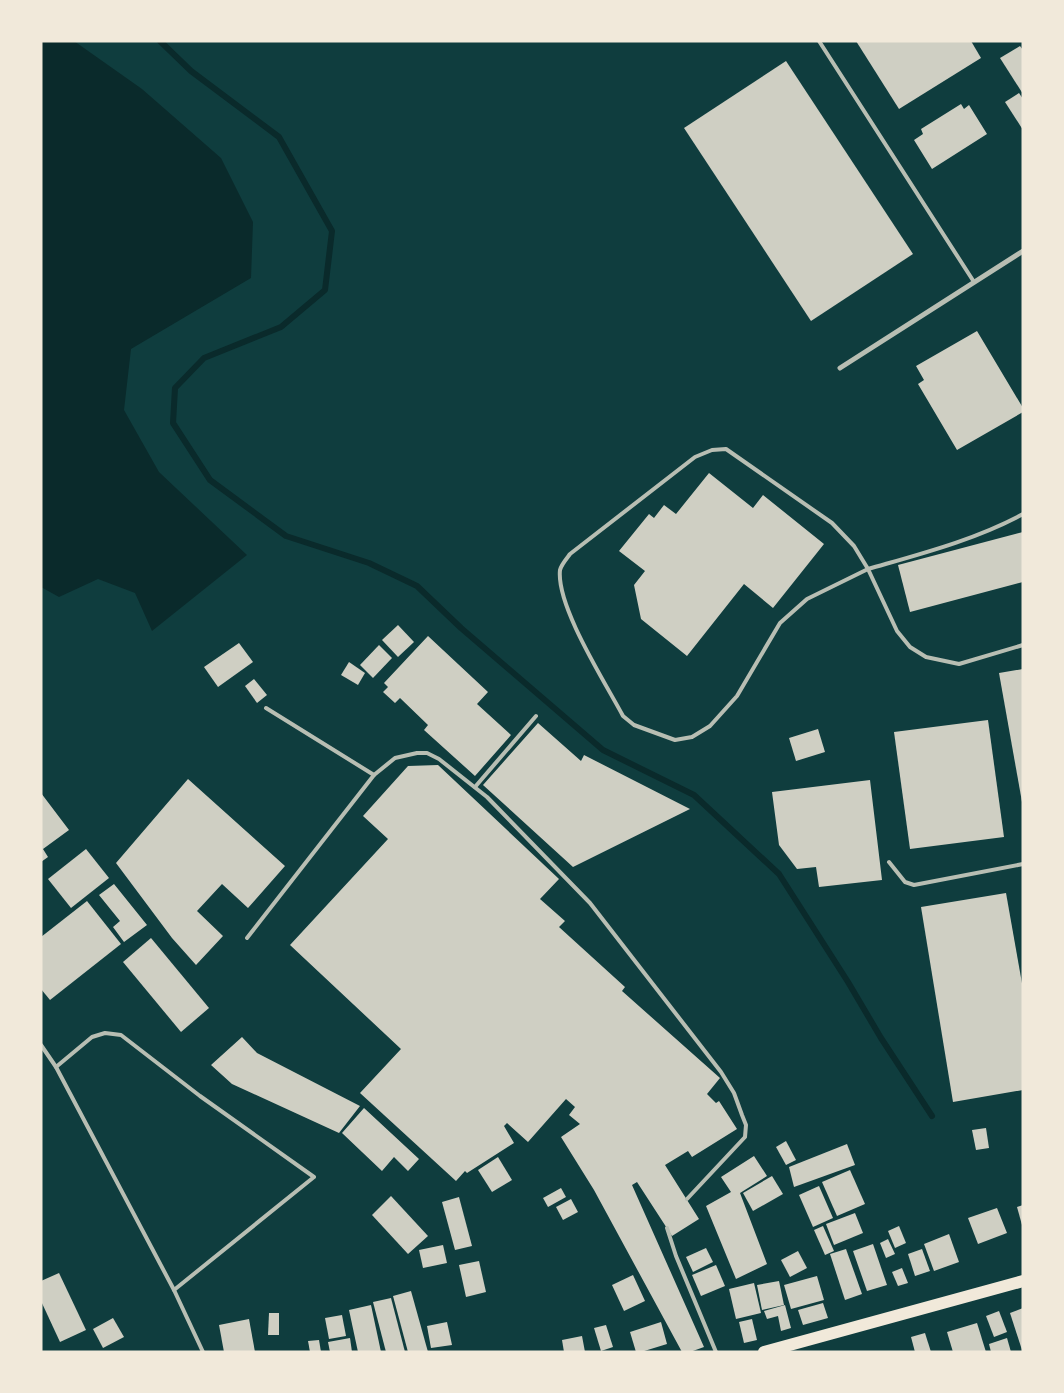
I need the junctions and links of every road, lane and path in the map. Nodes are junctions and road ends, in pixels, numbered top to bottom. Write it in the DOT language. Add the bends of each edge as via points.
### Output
graph roads {
  1 [pos="819,41"];
  2 [pos="1023,251"];
  3 [pos="974,282"];
  4 [pos="840,368"];
  5 [pos="1023,514"];
  6 [pos="868,569"];
  7 [pos="1023,645"];
  8 [pos="266,708"];
  9 [pos="536,716"];
  10 [pos="374,775"];
  11 [pos="475,787"];
  12 [pos="889,862"];
  13 [pos="1023,864"];
  14 [pos="247,938"];
  15 [pos="41,1045"];
  16 [pos="56,1067"];
  17 [pos="686,1199"];
  18 [pos="667,1228"];
  19 [pos="1023,1281"];
  20 [pos="174,1290"];
  21 [pos="771,1351"];
  22 [pos="203,1352"];
  23 [pos="716,1352"];
  1 -- 3 [label="lane"];
  2 -- 3 [label="street"];
  3 -- 4 [label="street"];
  5 -- 6 [label="lane" via="1001,526"];
  6 -- 6 [label="lane" via="854,546 832,523 726,449 695,456 570,554 560,569 563,595 577,632 623,716 634,726 674,740 692,737 710,726 737,696 780,623 807,599"];
  6 -- 7 [label="lane" via="897,631 910,647 926,657 959,664"];
  8 -- 10 [label="lane"];
  9 -- 11 [label="lane"];
  10 -- 11 [label="lane" via="395,758 406,754 428,754 439,758"];
  10 -- 14 [label="lane"];
  11 -- 17 [label="lane" via="590,903 734,1093 746,1125 745,1137"];
  12 -- 13 [label="lane" via="905,882 914,885"];
  15 -- 16 [label="lane"];
  16 -- 20 [label="lane"];
  16 -- 20 [label="lane" via="92,1037 105,1033 122,1035 200,1096 314,1177"];
  18 -- 23 [label="lane"];
  19 -- 21 [label="main road"];
  20 -- 22 [label="lane"];
}
